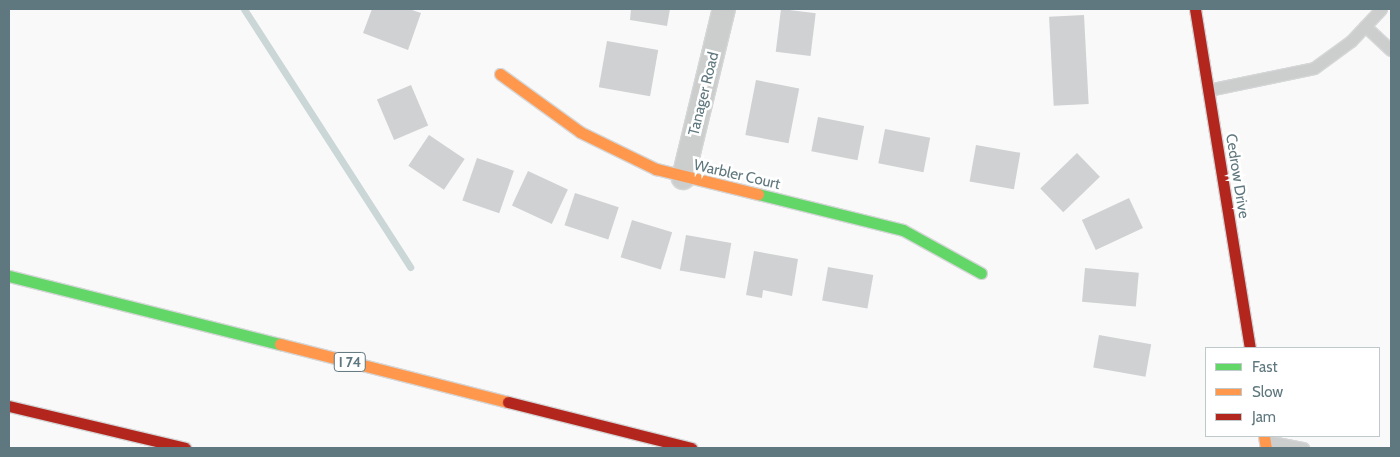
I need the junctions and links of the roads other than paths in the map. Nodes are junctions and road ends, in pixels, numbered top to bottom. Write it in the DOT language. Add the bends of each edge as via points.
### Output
graph roads {
  1 [pos="724,9"];
  2 [pos="1195,9"];
  3 [pos="1381,9"];
  4 [pos="1365,26"];
  5 [pos="1391,50"];
  6 [pos="500,74"];
  7 [pos="1208,90"];
  8 [pos="683,178"];
  9 [pos="981,273"];
  10 [pos="9,276"];
  11 [pos="1250,347"];
  12 [pos="9,406"];
  13 [pos="1265,442"];
  14 [pos="185,448"];
  15 [pos="690,448"];
  16 [pos="1303,448"];
  1 -- 8 [label="street, Tanager Road"];
  2 -- 7 [label="main road, Cedrow Drive"];
  3 -- 4 [label="lane"];
  4 -- 5 [label="lane"];
  4 -- 7 [label="lane" via="1314,68"];
  6 -- 8 [label="main road, Warbler Court" via="580,132 631,158"];
  7 -- 11 [label="main road, Cedrow Drive"];
  8 -- 9 [label="main road, Warbler Court" via="903,230 945,250"];
  10 -- 15 [label="main road, I 74"];
  12 -- 14 [label="main road"];
  13 -- 16 [label="lane"];
}
